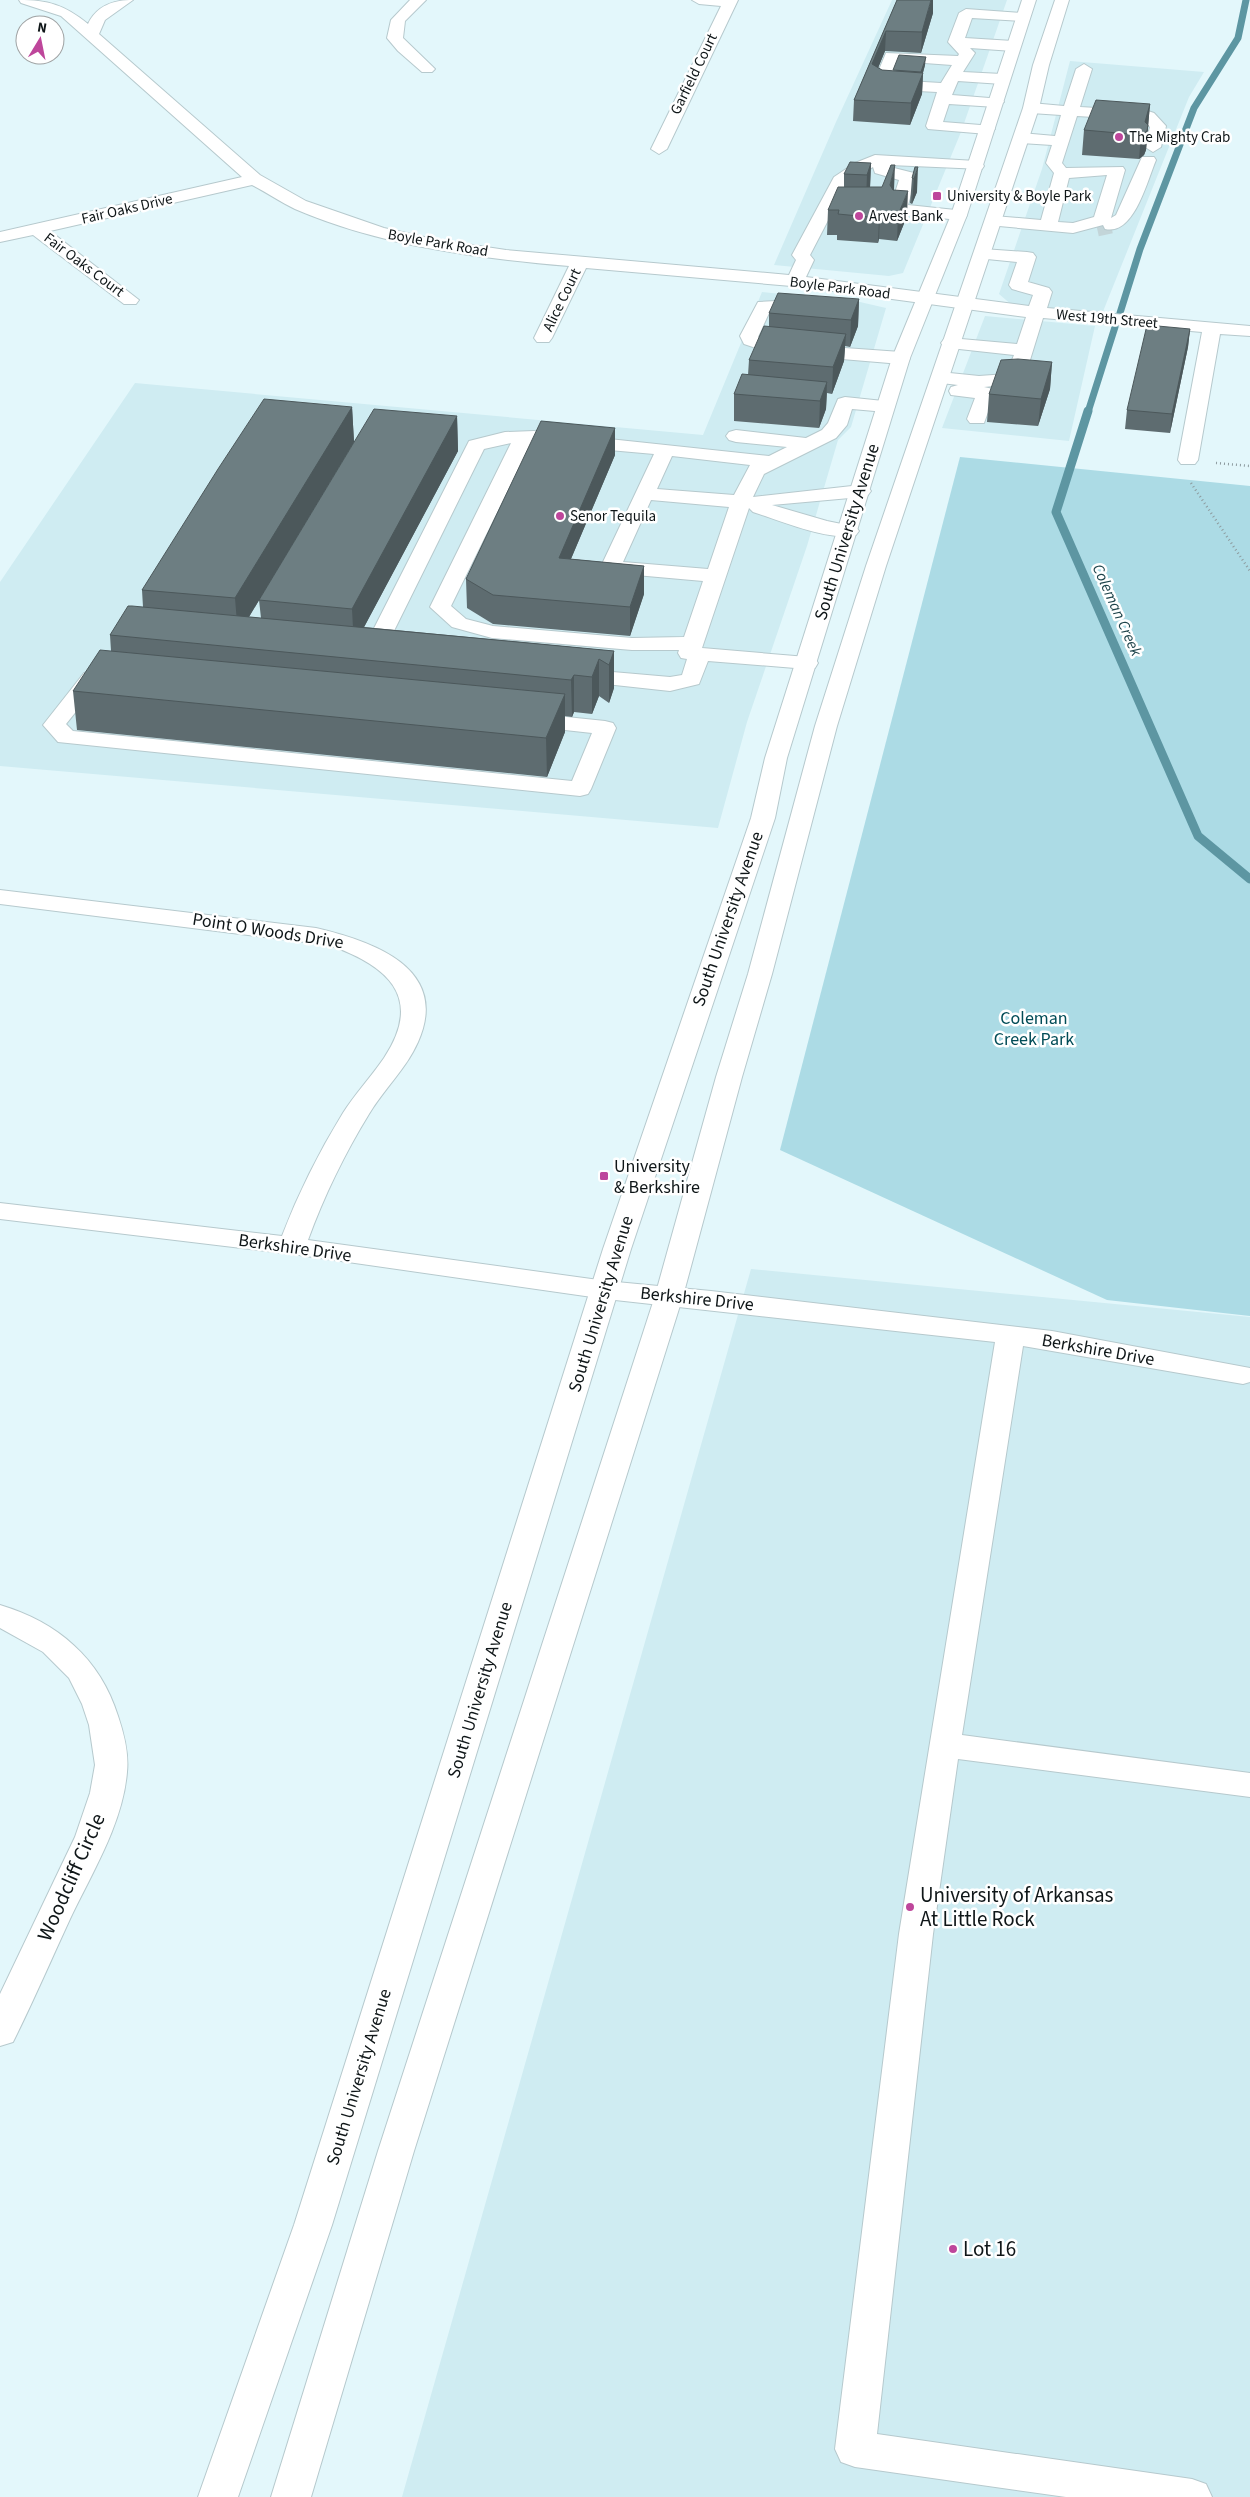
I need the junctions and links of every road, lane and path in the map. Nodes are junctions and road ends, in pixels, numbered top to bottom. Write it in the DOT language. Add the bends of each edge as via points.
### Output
graph roads {
  1 [pos="26,0"];
  2 [pos="126,0"];
  3 [pos="419,0"];
  4 [pos="699,0"];
  5 [pos="1029,0"];
  6 [pos="1062,0"];
  7 [pos="730,1"];
  8 [pos="92,3"];
  9 [pos="62,10"];
  10 [pos="1023,17"];
  11 [pos="91,37"];
  12 [pos="956,42"];
  13 [pos="1013,46"];
  14 [pos="428,68"];
  15 [pos="1084,69"];
  16 [pos="923,72"];
  17 [pos="952,78"];
  18 [pos="1002,79"];
  19 [pos="996,102"];
  20 [pos="1031,108"];
  21 [pos="1070,111"];
  22 [pos="987,129"];
  23 [pos="1021,138"];
  24 [pos="1061,141"];
  25 [pos="658,149"];
  26 [pos="976,166"];
  27 [pos="879,170"];
  28 [pos="1062,173"];
  29 [pos="254,178"];
  30 [pos="827,205"];
  31 [pos="959,216"];
  32 [pos="994,221"];
  33 [pos="1048,226"];
  34 [pos="1073,228"];
  35 [pos="38,230"];
  36 [pos="0,237"];
  37 [pos="983,254"];
  38 [pos="580,262"];
  39 [pos="799,282"];
  40 [pos="925,299"];
  41 [pos="130,300"];
  42 [pos="963,304"];
  43 [pos="1036,312"];
  44 [pos="1212,328"];
  45 [pos="1250,331"];
  46 [pos="543,338"];
  47 [pos="950,343"];
  48 [pos="901,358"];
  49 [pos="1020,362"];
  50 [pos="938,384"];
  51 [pos="886,406"];
  52 [pos="977,419"];
  53 [pos="736,436"];
  54 [pos="524,437"];
  55 [pos="807,444"];
  56 [pos="665,450"];
  57 [pos="1188,460"];
  58 [pos="770,462"];
  59 [pos="861,491"];
  60 [pos="645,494"];
  61 [pos="749,503"];
  62 [pos="849,530"];
  63 [pos="1250,571"];
  64 [pos="715,576"];
  65 [pos="696,648"];
  66 [pos="358,654"];
  67 [pos="807,663"];
  68 [pos="562,673"];
  69 [pos="102,674"];
  70 [pos="506,718"];
  71 [pos="0,897"];
  72 [pos="0,1211"];
  73 [pos="292,1246"];
  74 [pos="606,1290"];
  75 [pos="669,1296"];
  76 [pos="1010,1335"];
  77 [pos="1248,1379"];
  78 [pos="0,1616"];
  79 [pos="944,1745"];
  80 [pos="1250,1785"];
  81 [pos="0,2032"];
  82 [pos="218,2497"];
  83 [pos="291,2497"];
  84 [pos="1192,2497"];
  1 -- 9 [label="main road, Boyle Park Road"];
  2 -- 11 [label="main road" via="107,9 95,20"];
  3 -- 14 [label="main road" via="398,20 395,38"];
  4 -- 7 [label="main road"];
  5 -- 10 [label="main road, South University Avenue"];
  6 -- 20 [label="main road"];
  7 -- 25 [label="main road, Garfield Court"];
  8 -- 9 [label="main road"];
  9 -- 11 [label="main road, Boyle Park Road"];
  10 -- 12 [label="main road" via="966,12"];
  10 -- 13 [label="main road, South University Avenue"];
  11 -- 29 [label="main road, Boyle Park Road"];
  12 -- 13 [label="main road"];
  12 -- 17 [label="main road" via="967,53"];
  13 -- 18 [label="main road, South University Avenue"];
  15 -- 21 [label="main road"];
  16 -- 17 [label="main road"];
  17 -- 17 [label="main road" via="891,56 894,70 881,84"];
  17 -- 18 [label="main road"];
  17 -- 19 [label="main road"];
  17 -- 22 [label="main road" via="934,126"];
  18 -- 19 [label="main road, South University Avenue"];
  19 -- 22 [label="main road, South University Avenue"];
  20 -- 21 [label="main road"];
  20 -- 23 [label="main road"];
  21 -- 24 [label="main road"];
  21 -- 34 [label="main road" via="1148,116 1158,126 1123,218 1104,226"];
  22 -- 26 [label="main road, South University Avenue"];
  23 -- 24 [label="main road"];
  23 -- 32 [label="main road"];
  24 -- 28 [label="main road" via="1054,163"];
  26 -- 27 [label="main road"];
  26 -- 31 [label="main road, South University Avenue"];
  27 -- 30 [label="main road" via="850,200"];
  27 -- 30 [label="main road" via="842,177"];
  27 -- 31 [label="main road" via="908,177 898,209"];
  28 -- 33 [label="main road"];
  28 -- 34 [label="main road" via="1117,170 1102,220"];
  29 -- 35 [label="main road, Fair Oaks Drive"];
  29 -- 38 [label="main road, Boyle Park Road" via="300,205 379,232 473,251"];
  30 -- 39 [label="main road" via="801,255 805,260"];
  31 -- 40 [label="main road, South University Avenue"];
  32 -- 33 [label="main road"];
  32 -- 37 [label="main road"];
  33 -- 34 [label="main road"];
  35 -- 36 [label="main road, Fair Oaks Drive"];
  35 -- 41 [label="main road, Fair Oaks Court"];
  37 -- 42 [label="main road"];
  37 -- 43 [label="main road" via="1029,251 1018,285 1043,292"];
  38 -- 39 [label="main road, Boyle Park Road"];
  38 -- 46 [label="main road, Alice Court"];
  39 -- 40 [label="main road, Boyle Park Road"];
  39 -- 48 [label="main road" via="803,306 764,306 750,340 770,348"];
  40 -- 42 [label="main road, Boyle Park Road"];
  40 -- 48 [label="main road, South University Avenue"];
  42 -- 43 [label="main road, West 19th Street"];
  42 -- 47 [label="main road"];
  43 -- 44 [label="main road, West 19th Street"];
  43 -- 49 [label="main road"];
  44 -- 45 [label="main road, West 19th Street"];
  44 -- 57 [label="main road"];
  47 -- 49 [label="main road"];
  47 -- 50 [label="main road"];
  48 -- 51 [label="main road, South University Avenue"];
  49 -- 50 [label="main road" via="1014,379"];
  50 -- 52 [label="main road" via="986,393"];
  50 -- 75 [label="main road" via="826,726"];
  51 -- 55 [label="main road" via="836,402 837,426 829,434"];
  51 -- 59 [label="main road, South University Avenue"];
  53 -- 55 [label="main road"];
  54 -- 56 [label="main road"];
  54 -- 65 [label="main road" via="440,607 459,623 492,632"];
  54 -- 66 [label="main road" via="467,444 376,646 396,658"];
  55 -- 58 [label="main road"];
  56 -- 58 [label="main road"];
  56 -- 60 [label="main road"];
  57 -- 63 [label="path" via="1188,480"];
  58 -- 61 [label="main road" via="756,470"];
  59 -- 61 [label="main road"];
  59 -- 62 [label="main road, South University Avenue"];
  60 -- 61 [label="main road"];
  60 -- 64 [label="main road" via="613,567"];
  61 -- 62 [label="main road" via="825,527"];
  61 -- 64 [label="main road"];
  62 -- 67 [label="main road, South University Avenue"];
  64 -- 65 [label="main road"];
  65 -- 67 [label="main road"];
  65 -- 68 [label="main road" via="691,679 670,684"];
  67 -- 74 [label="main road, South University Avenue" via="776,758 763,818 674,1077"];
  69 -- 70 [label="main road" via="54,725 66,737 580,789 605,728"];
  71 -- 73 [label="main road, Point O Woods Drive" via="316,935 352,944 403,976 414,994 415,1016 406,1042 357,1112 305,1207"];
  72 -- 73 [label="main road, Berkshire Drive"];
  73 -- 74 [label="main road, Berkshire Drive"];
  74 -- 75 [label="main road, Berkshire Drive"];
  74 -- 82 [label="main road, South University Avenue" via="313,2225"];
  75 -- 76 [label="main road, Berkshire Drive"];
  75 -- 83 [label="main road" via="399,2142"];
  76 -- 77 [label="main road, Berkshire Drive" via="1052,1340"];
  76 -- 79 [label="main road"];
  78 -- 81 [label="main road, Woodcliff Circle" via="50,1638 86,1677 100,1707 111,1748 111,1776 92,1840"];
  79 -- 80 [label="main road"];
  79 -- 84 [label="main road" via="916,1934 855,2448"];
}
